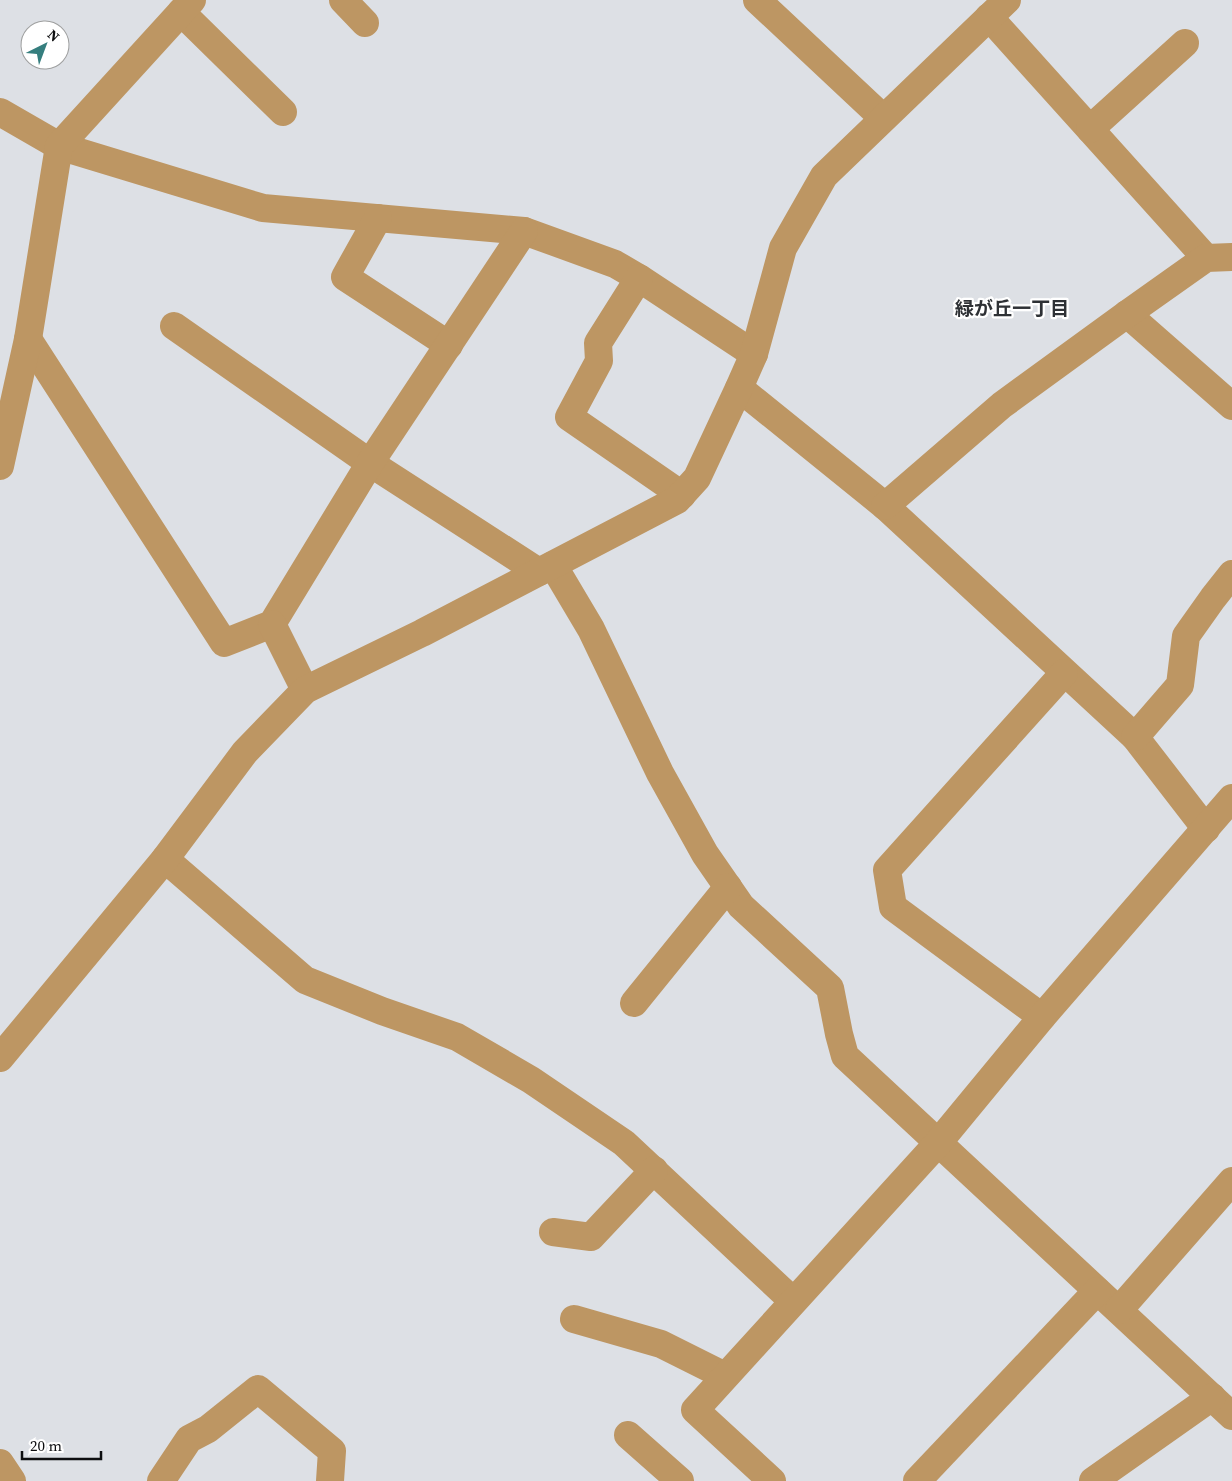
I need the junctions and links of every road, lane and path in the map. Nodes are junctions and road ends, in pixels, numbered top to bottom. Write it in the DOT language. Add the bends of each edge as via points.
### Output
graph roads {
  1 [pos="343,0"];
  2 [pos="757,0"];
  3 [pos="186,6"];
  4 [pos="998,8"];
  5 [pos="365,23"];
  6 [pos="1185,43"];
  7 [pos="0,112"];
  8 [pos="283,112"];
  9 [pos="884,118"];
  10 [pos="1090,129"];
  11 [pos="59,146"];
  12 [pos="378,218"];
  13 [pos="524,231"];
  14 [pos="1219,258"];
  15 [pos="639,278"];
  16 [pos="1126,314"];
  17 [pos="174,326"];
  18 [pos="28,339"];
  19 [pos="449,345"];
  20 [pos="754,354"];
  21 [pos="739,388"];
  22 [pos="1232,406"];
  23 [pos="370,463"];
  24 [pos="0,466"];
  25 [pos="682,495"];
  26 [pos="885,506"];
  27 [pos="546,568"];
  28 [pos="1232,574"];
  29 [pos="272,624"];
  30 [pos="1064,673"];
  31 [pos="305,690"];
  32 [pos="1135,737"];
  33 [pos="1232,798"];
  34 [pos="1206,829"];
  35 [pos="165,859"];
  36 [pos="728,887"];
  37 [pos="634,1003"];
  38 [pos="1042,1017"];
  39 [pos="0,1058"];
  40 [pos="938,1143"];
  41 [pos="654,1170"];
  42 [pos="1232,1181"];
  43 [pos="553,1232"];
  44 [pos="1097,1290"];
  45 [pos="794,1300"];
  46 [pos="1119,1310"];
  47 [pos="574,1319"];
  48 [pos="726,1376"];
  49 [pos="1212,1397"];
  50 [pos="1232,1416"];
  51 [pos="628,1435"];
  52 [pos="0,1463"];
  53 [pos="12,1481"];
  54 [pos="161,1481"];
  55 [pos="330,1481"];
  56 [pos="680,1481"];
  57 [pos="772,1481"];
  58 [pos="917,1481"];
  59 [pos="1093,1481"];
  1 -- 5 [label="street"];
  2 -- 9 [label="street"];
  3 -- 8 [label="street"];
  3 -- 11 [label="street"];
  4 -- 9 [label="street"];
  4 -- 10 [label="street"];
  6 -- 10 [label="street"];
  7 -- 11 [label="street"];
  9 -- 20 [label="street" via="824,176 783,248"];
  10 -- 14 [label="street"];
  11 -- 12 [label="street" via="263,208"];
  11 -- 18 [label="street"];
  12 -- 13 [label="street"];
  12 -- 19 [label="street" via="345,277"];
  13 -- 15 [label="street" via="615,264"];
  13 -- 19 [label="street"];
  14 -- 16 [label="street"];
  15 -- 20 [label="street"];
  15 -- 25 [label="street" via="598,343 599,361 569,417"];
  16 -- 22 [label="street"];
  16 -- 26 [label="street" via="1002,405"];
  17 -- 23 [label="street"];
  18 -- 24 [label="street"];
  18 -- 29 [label="street" via="224,644"];
  19 -- 23 [label="street"];
  20 -- 21 [label="street"];
  21 -- 25 [label="street" via="697,478"];
  21 -- 26 [label="street"];
  23 -- 27 [label="street"];
  23 -- 29 [label="street"];
  25 -- 27 [label="street" via="678,500"];
  26 -- 30 [label="street"];
  27 -- 31 [label="street"];
  27 -- 36 [label="street" via="591,629 660,772 705,854"];
  28 -- 32 [label="street" via="1186,636 1180,685"];
  29 -- 31 [label="street"];
  30 -- 32 [label="street"];
  30 -- 38 [label="street" via="887,870 893,907"];
  31 -- 35 [label="street" via="246,752"];
  32 -- 34 [label="street"];
  33 -- 34 [label="street"];
  34 -- 38 [label="street"];
  35 -- 39 [label="street"];
  35 -- 41 [label="street" via="305,980 457,1037 531,1080 624,1143"];
  36 -- 37 [label="street"];
  36 -- 40 [label="street" via="741,906 830,988 845,1056"];
  38 -- 40 [label="street"];
  40 -- 44 [label="street"];
  40 -- 45 [label="street"];
  41 -- 43 [label="street" via="591,1238"];
  41 -- 45 [label="street"];
  42 -- 46 [label="street"];
  44 -- 46 [label="street"];
  44 -- 58 [label="street"];
  45 -- 48 [label="street"];
  46 -- 49 [label="street"];
  47 -- 48 [label="street" via="661,1344"];
  48 -- 57 [label="street" via="694,1410"];
  49 -- 50 [label="street"];
  49 -- 59 [label="street"];
  51 -- 56 [label="street"];
  52 -- 53 [label="street"];
  54 -- 55 [label="street" via="189,1439 208,1429 258,1389 332,1451"];
}
